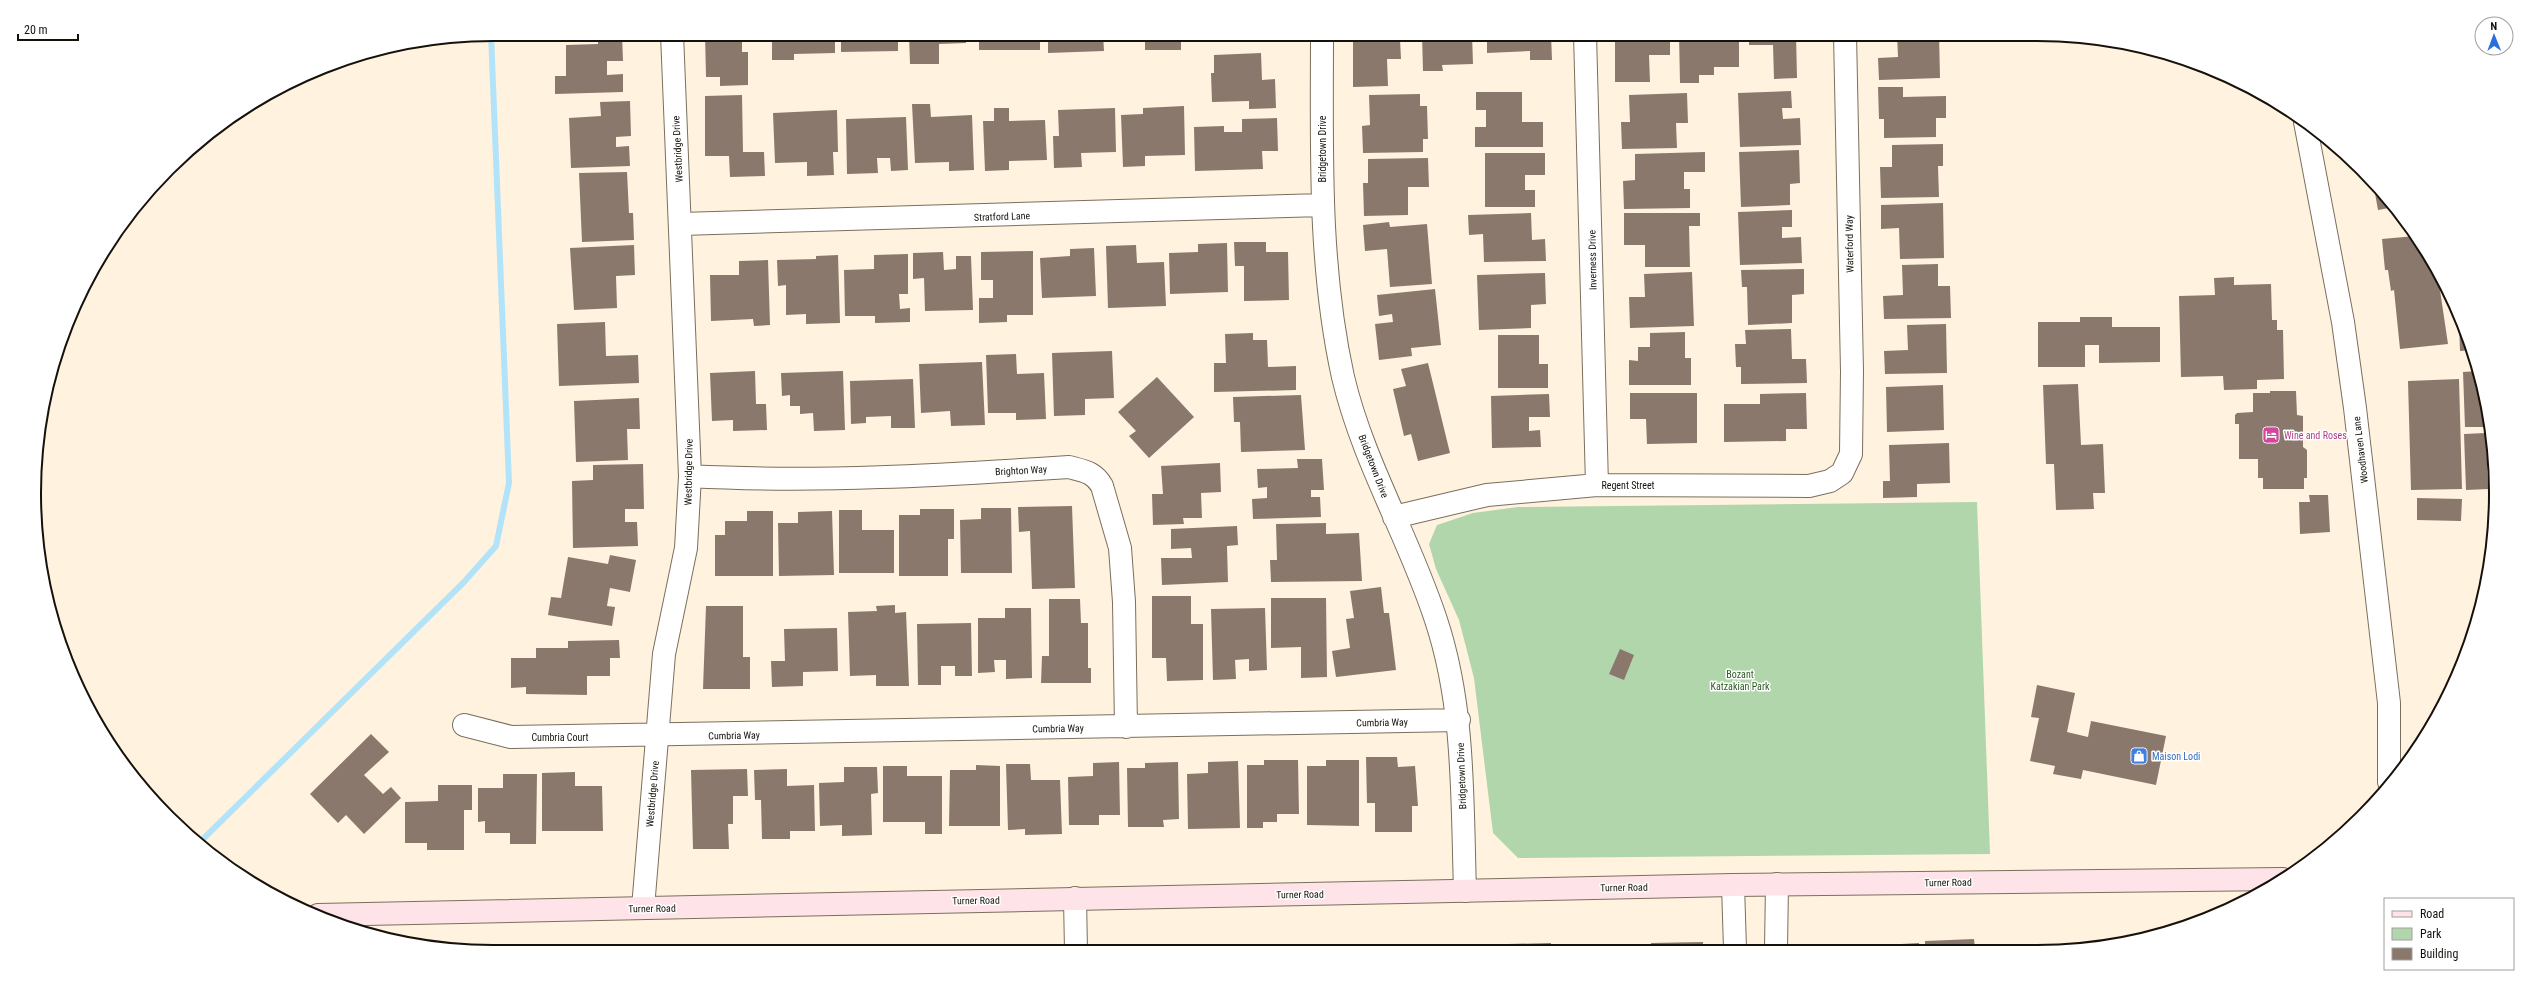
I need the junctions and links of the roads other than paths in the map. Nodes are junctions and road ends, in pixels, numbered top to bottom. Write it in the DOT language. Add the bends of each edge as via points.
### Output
graph roads {
  1 [pos="672,41"];
  2 [pos="1322,41"];
  3 [pos="1586,41"];
  4 [pos="1845,41"];
  5 [pos="2307,130"];
  6 [pos="1322,205"];
  7 [pos="682,224"];
  8 [pos="1851,454"];
  9 [pos="690,476"];
  10 [pos="1597,485"];
  11 [pos="1394,517"];
  12 [pos="1459,720"];
  13 [pos="464,725"];
  14 [pos="1126,727"];
  15 [pos="656,736"];
  16 [pos="2389,776"];
  17 [pos="2271,879"];
  18 [pos="2231,880"];
  19 [pos="1733,884"];
  20 [pos="1777,884"];
  21 [pos="2251,890"];
  22 [pos="1465,891"];
  23 [pos="1075,898"];
  24 [pos="643,908"];
  25 [pos="330,915"];
  26 [pos="1076,945"];
  27 [pos="1735,945"];
  28 [pos="1776,945"];
  1 -- 7 [label="street, Westbridge Drive"];
  2 -- 6 [label="street, Bridgetown Drive"];
  3 -- 10 [label="street, Inverness Drive"];
  4 -- 8 [label="street, Waterford Way" via="1852,370"];
  5 -- 16 [label="street, Woodhaven Lane" via="2343,322 2356,415 2387,687"];
  6 -- 7 [label="street, Stratford Lane"];
  6 -- 11 [label="street, Bridgetown Drive" via="1333,324 1344,380 1367,452"];
  7 -- 9 [label="street, Westbridge Drive"];
  8 -- 10 [label="street, Regent Street" via="1842,473 1830,481 1809,486"];
  9 -- 14 [label="street, Brighton Way" via="885,478 1069,467 1088,472 1097,478 1102,486 1120,548 1124,602"];
  9 -- 15 [label="street, Westbridge Drive" via="686,548 664,654"];
  10 -- 11 [label="street, Regent Street" via="1487,495"];
  11 -- 12 [label="street, Bridgetown Drive" via="1436,619"];
  12 -- 14 [label="street, Cumbria Way"];
  12 -- 22 [label="street, Bridgetown Drive"];
  13 -- 15 [label="street, Cumbria Court" via="511,737"];
  14 -- 15 [label="street, Cumbria Way"];
  15 -- 24 [label="street, Westbridge Drive"];
  17 -- 18 [label="main road, Turner Road"];
  18 -- 20 [label="main road, Turner Road"];
  18 -- 21 [label="main road"];
  19 -- 20 [label="main road, Turner Road"];
  19 -- 22 [label="main road, Turner Road"];
  19 -- 27 [label="street"];
  20 -- 28 [label="street"];
  22 -- 23 [label="main road, Turner Road"];
  23 -- 24 [label="main road, Turner Road"];
  23 -- 26 [label="street"];
  24 -- 25 [label="main road, Turner Road"];
}
